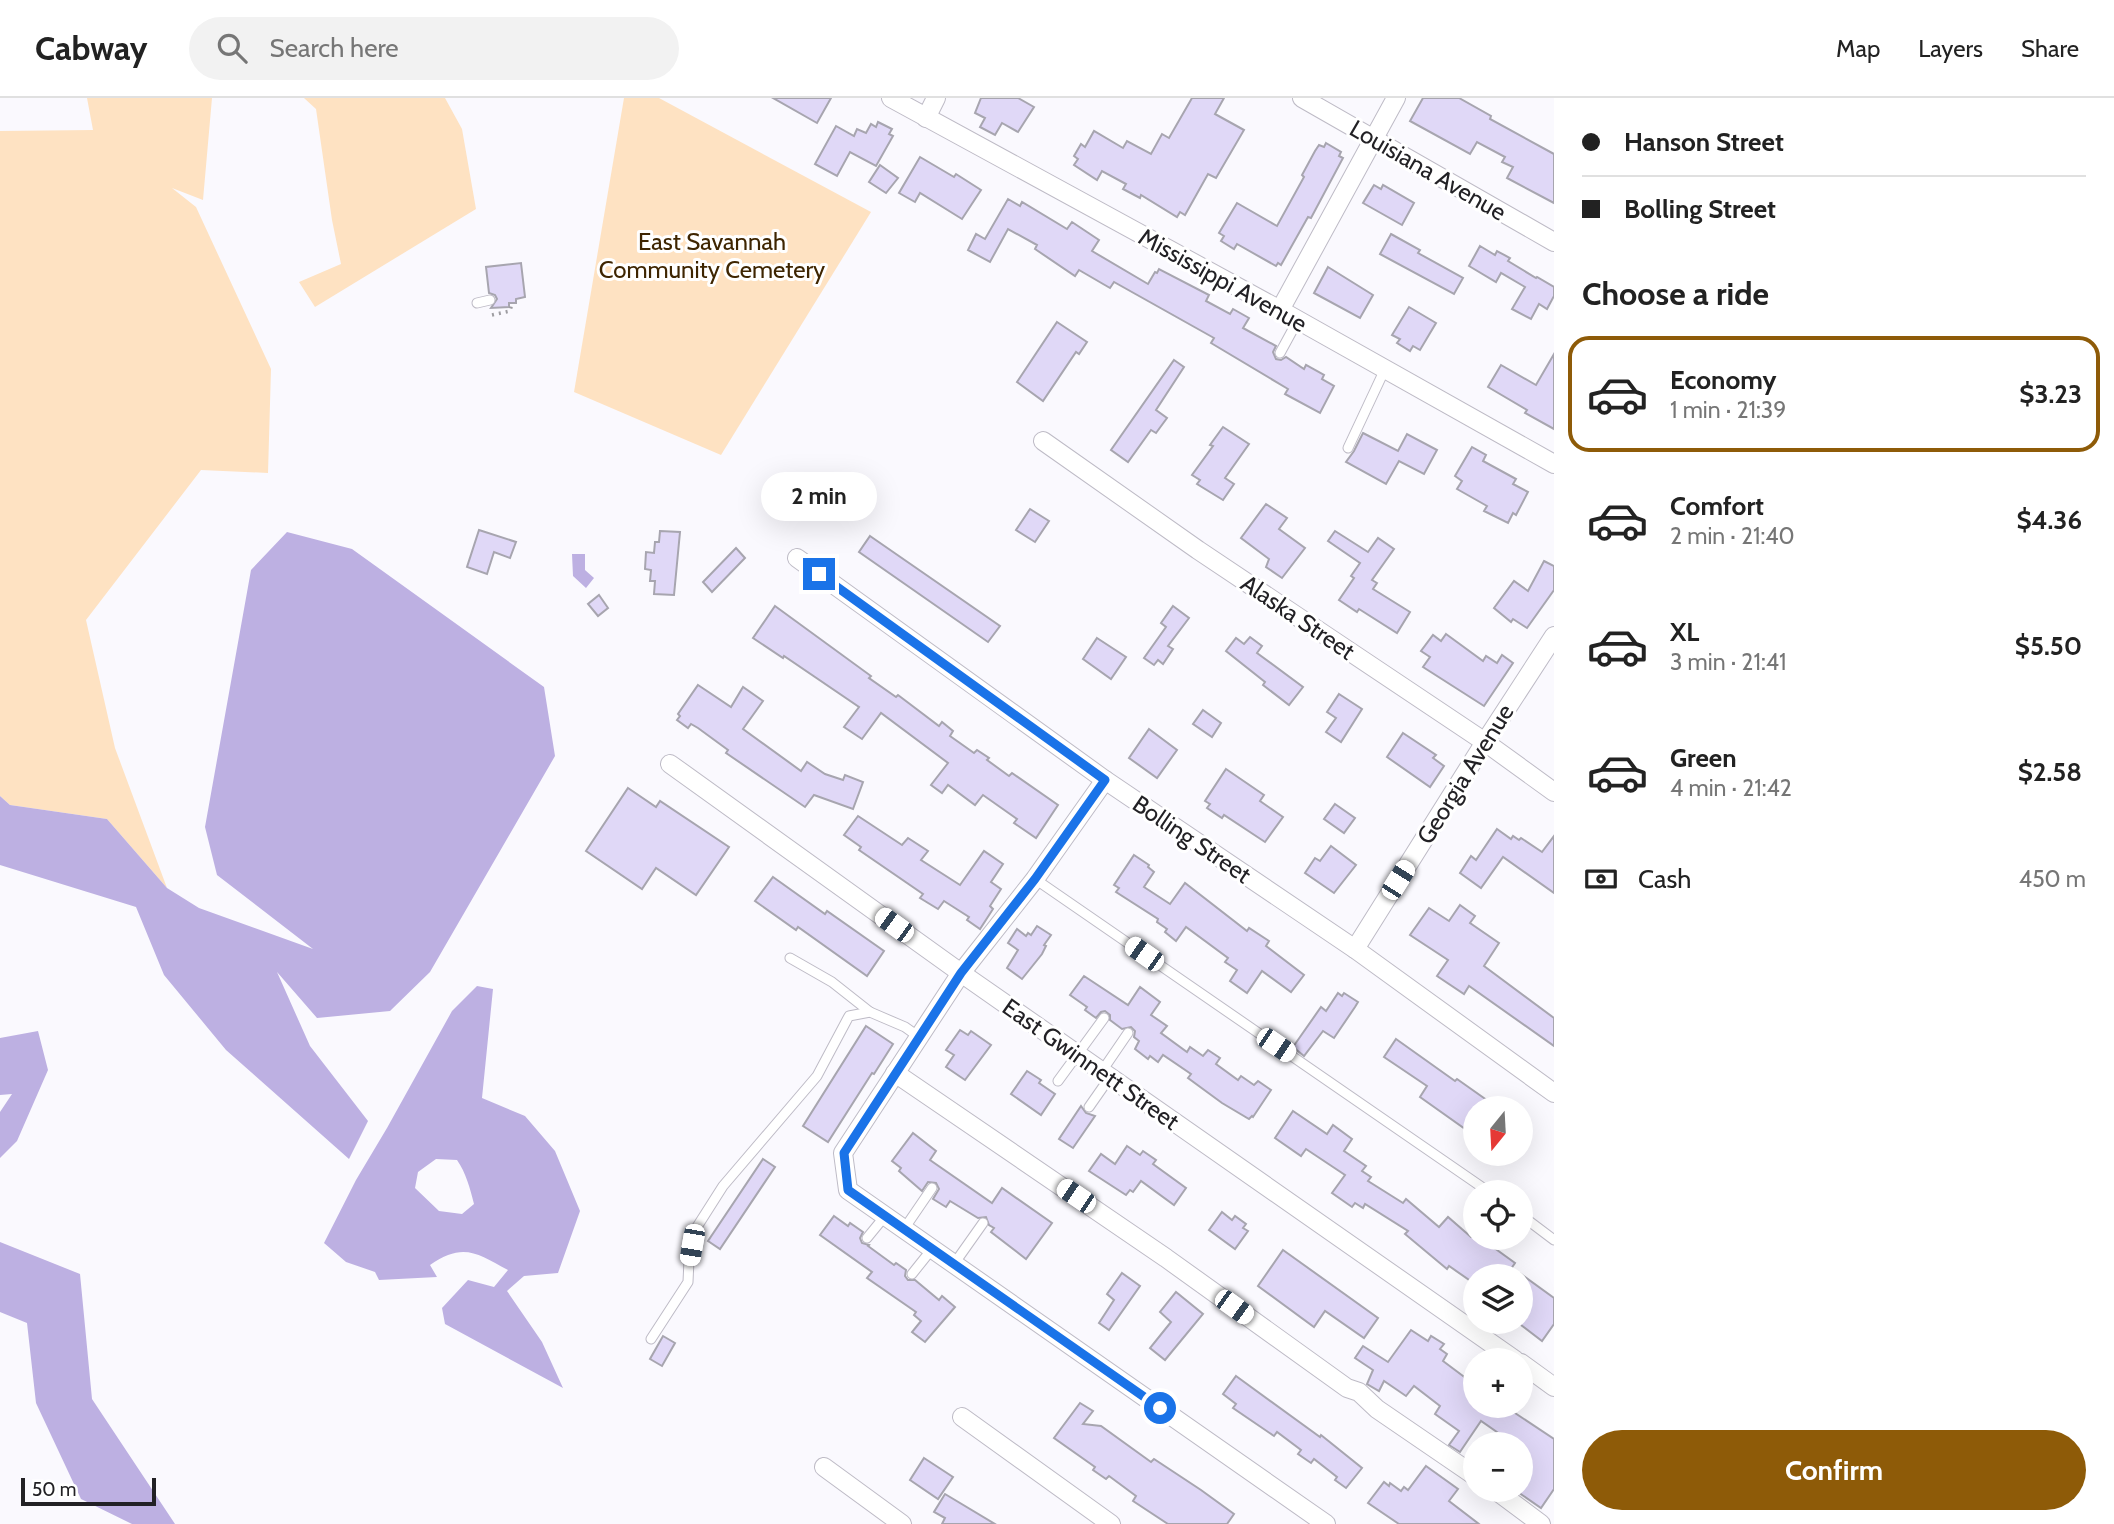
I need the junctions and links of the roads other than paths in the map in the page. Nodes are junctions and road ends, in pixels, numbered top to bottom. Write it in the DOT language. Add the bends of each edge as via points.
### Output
graph roads {
  1 [pos="891,98"];
  2 [pos="936,98"];
  3 [pos="1302,98"];
  4 [pos="1396,98"];
  5 [pos="926,118"];
  6 [pos="1375,139"];
  7 [pos="1554,242"];
  8 [pos="490,300"];
  9 [pos="477,303"];
  10 [pos="1280,310"];
  11 [pos="1298,320"];
  12 [pos="1280,353"];
  13 [pos="1385,369"];
  14 [pos="1043,441"];
  15 [pos="1348,447"];
  16 [pos="1554,464"];
  17 [pos="797,558"];
  18 [pos="1554,636"];
  19 [pos="1485,742"];
  20 [pos="670,764"];
  21 [pos="1105,780"];
  22 [pos="1554,792"];
  23 [pos="1035,879"];
  24 [pos="1355,949"];
  25 [pos="790,958"];
  26 [pos="961,973"];
  27 [pos="870,1012"];
  28 [pos="1104,1018"];
  29 [pos="1128,1033"];
  30 [pos="919,1037"];
  31 [pos="1079,1055"];
  32 [pos="895,1073"];
  33 [pos="1106,1074"];
  34 [pos="1058,1081"];
  35 [pos="1554,1093"];
  36 [pos="1089,1107"];
  37 [pos="1472,1180"];
  38 [pos="932,1188"];
  39 [pos="885,1216"];
  40 [pos="983,1223"];
  41 [pos="1533,1224"];
  42 [pos="904,1229"];
  43 [pos="867,1238"];
  44 [pos="1554,1240"];
  45 [pos="932,1249"];
  46 [pos="954,1264"];
  47 [pos="912,1274"];
  48 [pos="651,1339"];
  49 [pos="1498,1348"];
  50 [pos="1533,1372"];
  51 [pos="1554,1387"];
  52 [pos="962,1417"];
  53 [pos="824,1467"];
  54 [pos="1463,1468"];
  55 [pos="1511,1502"];
  56 [pos="902,1524"];
  57 [pos="1111,1524"];
  58 [pos="1326,1524"];
  59 [pos="1541,1524"];
  1 -- 5 [label="street, Mississippi Avenue"];
  2 -- 5 [label="street"];
  3 -- 6 [label="street, Louisiana Avenue"];
  4 -- 6 [label="street"];
  5 -- 10 [label="street, Mississippi Avenue"];
  6 -- 7 [label="street, Louisiana Avenue"];
  6 -- 10 [label="street"];
  8 -- 9 [label="lane"];
  10 -- 11 [label="street, Mississippi Avenue"];
  11 -- 12 [label="lane"];
  11 -- 13 [label="street, Mississippi Avenue"];
  13 -- 15 [label="lane"];
  13 -- 16 [label="street, Mississippi Avenue"];
  14 -- 19 [label="street, Alaska Street"];
  17 -- 21 [label="street, Bolling Street"];
  18 -- 19 [label="street, Georgia Avenue"];
  19 -- 22 [label="street, Alaska Street"];
  19 -- 24 [label="street, Georgia Avenue"];
  20 -- 26 [label="street, East Gwinnett Street"];
  21 -- 23 [label="street"];
  21 -- 24 [label="street, Bolling Street"];
  23 -- 26 [label="street"];
  23 -- 37 [label="lane"];
  24 -- 35 [label="street, Bolling Street"];
  25 -- 27 [label="lane" via="832,982"];
  26 -- 30 [label="street"];
  26 -- 31 [label="street, East Gwinnett Street"];
  27 -- 30 [label="lane"];
  27 -- 48 [label="lane" via="849,1016 817,1076 723,1186 695,1230 688,1282"];
  28 -- 31 [label="lane"];
  29 -- 33 [label="lane"];
  30 -- 32 [label="street"];
  31 -- 33 [label="street, East Gwinnett Street"];
  31 -- 34 [label="lane"];
  32 -- 39 [label="street" via="844,1153 848,1190"];
  32 -- 54 [label="street"];
  33 -- 36 [label="lane"];
  33 -- 49 [label="street, East Gwinnett Street"];
  38 -- 42 [label="lane"];
  39 -- 42 [label="street"];
  39 -- 43 [label="lane"];
  40 -- 46 [label="lane"];
  41 -- 44 [label="lane"];
  42 -- 45 [label="street"];
  45 -- 46 [label="street"];
  45 -- 47 [label="lane"];
  46 -- 58 [label="street"];
  50 -- 51 [label="street"];
  52 -- 57 [label="street"];
  53 -- 56 [label="street"];
  55 -- 59 [label="street"];
}
